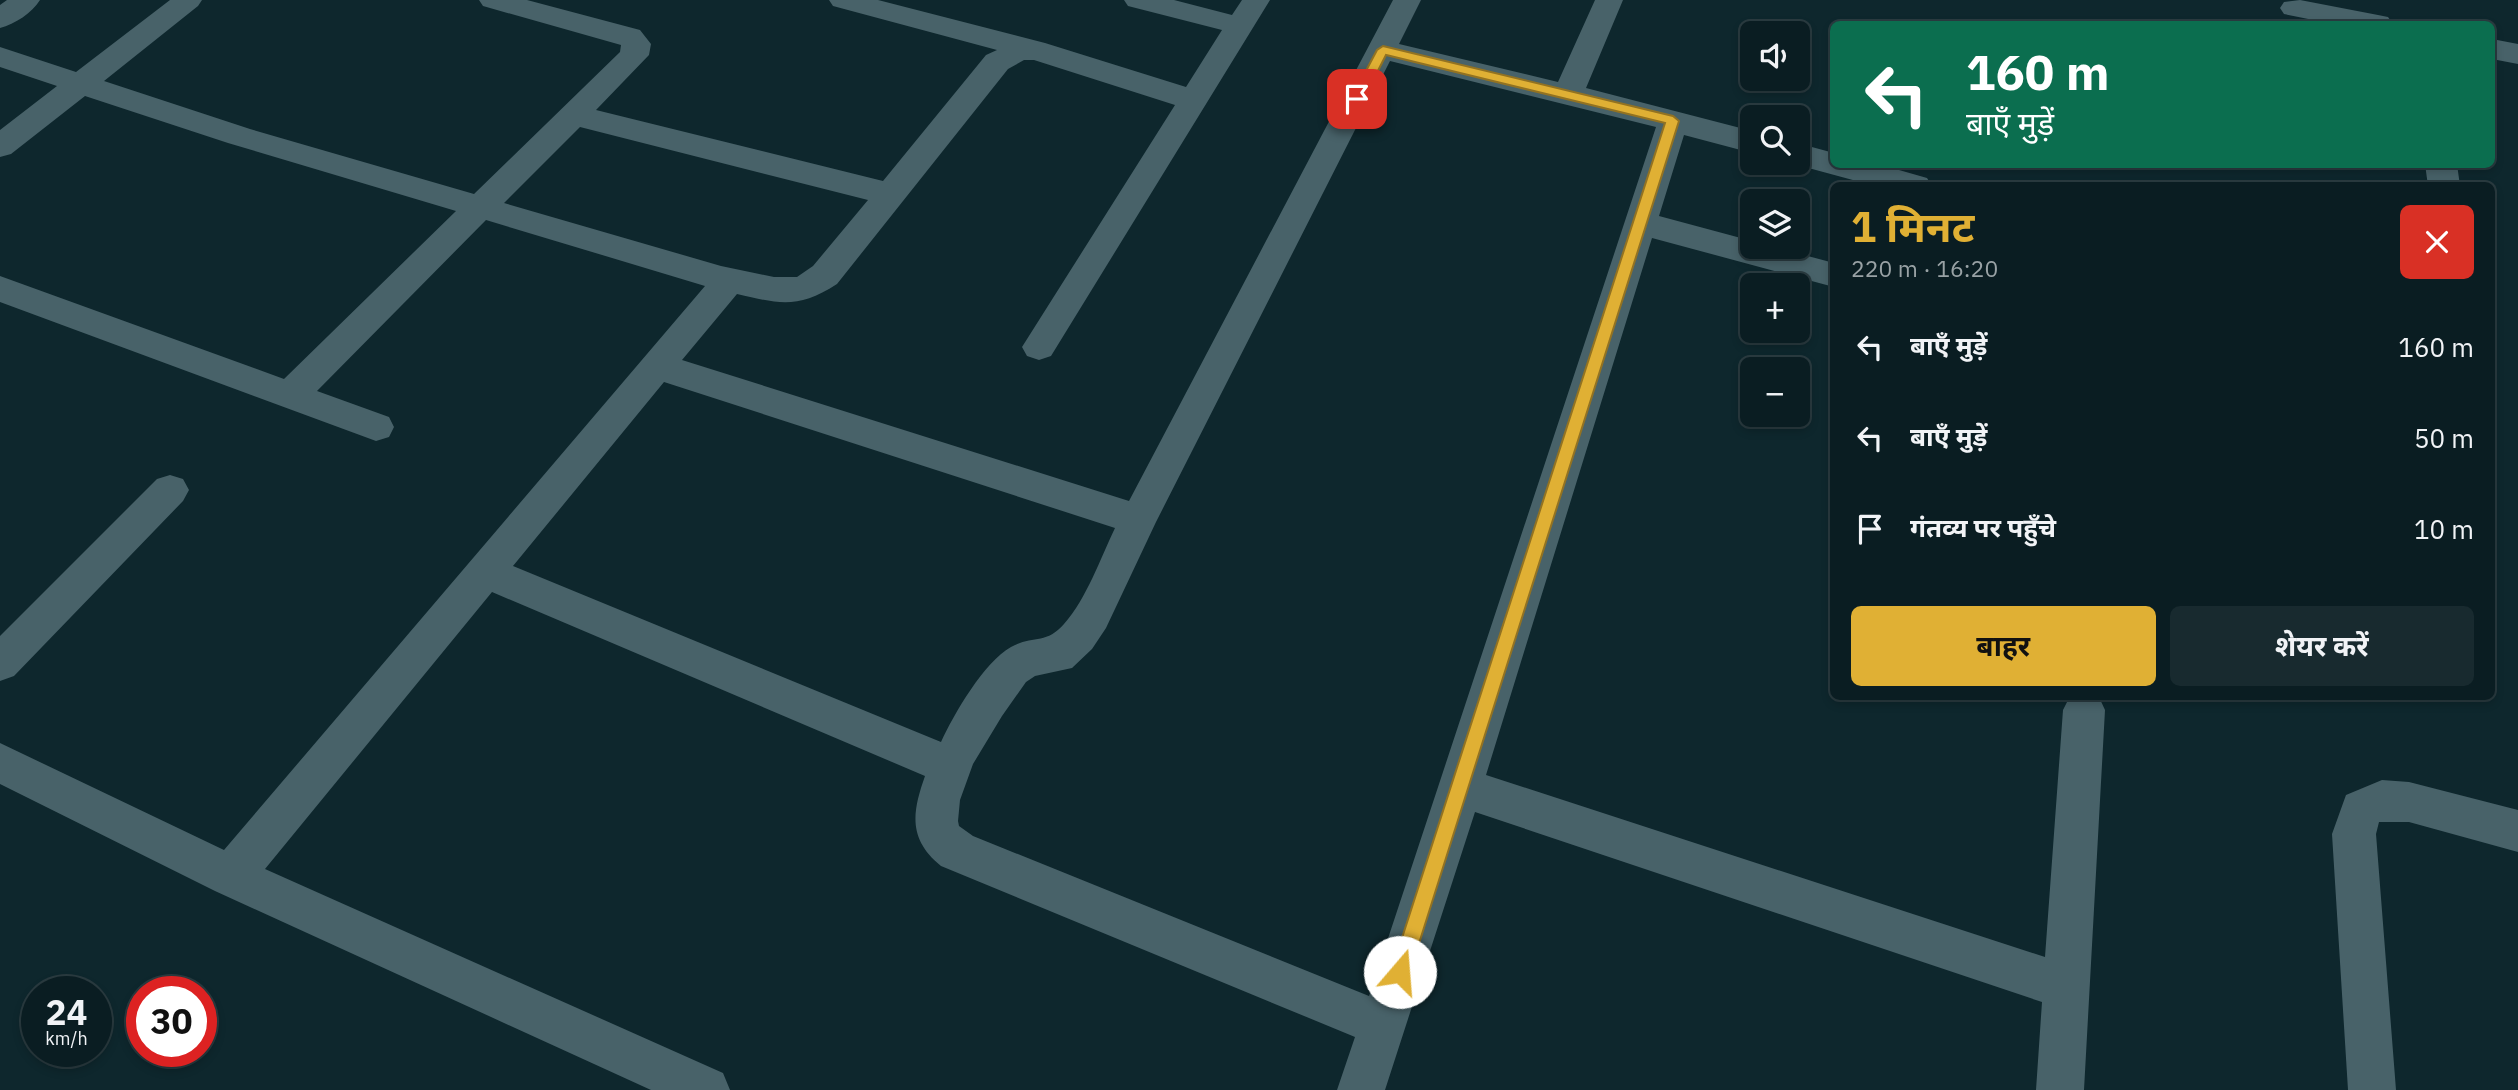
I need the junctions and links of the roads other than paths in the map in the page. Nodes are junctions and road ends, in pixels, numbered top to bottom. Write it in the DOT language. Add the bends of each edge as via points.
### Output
graph roads {
  1 [pos="26,0"];
  2 [pos="188,0"];
  3 [pos="493,0"];
  4 [pos="611,0"];
  5 [pos="843,0"];
  6 [pos="1138,0"];
  7 [pos="1609,0"];
  8 [pos="1399,1"];
  9 [pos="2294,8"];
  10 [pos="1248,13"];
  11 [pos="0,19"];
  12 [pos="2362,21"];
  13 [pos="585,25"];
  14 [pos="1035,50"];
  15 [pos="1383,50"];
  16 [pos="2495,50"];
  17 [pos="2518,54"];
  18 [pos="0,57"];
  19 [pos="80,83"];
  20 [pos="1568,94"];
  21 [pos="1194,100"];
  22 [pos="574,114"];
  23 [pos="1673,121"];
  24 [pos="1740,139"];
  25 [pos="0,146"];
  26 [pos="1810,157"];
  27 [pos="1830,163"];
  28 [pos="1850,168"];
  29 [pos="1901,182"];
  30 [pos="890,194"];
  31 [pos="481,208"];
  32 [pos="1640,223"];
  33 [pos="1830,274"];
  34 [pos="729,280"];
  35 [pos="0,289"];
  36 [pos="1039,347"];
  37 [pos="657,366"];
  38 [pos="289,395"];
  39 [pos="376,427"];
  40 [pos="170,490"];
  41 [pos="1138,520"];
  42 [pos="485,572"];
  43 [pos="16,623"];
  44 [pos="0,663"];
  45 [pos="2084,710"];
  46 [pos="0,763"];
  47 [pos="950,766"];
  48 [pos="1461,787"];
  49 [pos="2518,831"];
  50 [pos="231,876"];
  51 [pos="2066,987"];
  52 [pos="1383,1025"];
  53 [pos="706,1090"];
  54 [pos="1361,1090"];
  55 [pos="2060,1090"];
  56 [pos="2372,1090"];
  1 -- 11 [label="street"];
  2 -- 19 [label="street"];
  3 -- 13 [label="street"];
  4 -- 13 [label="street"];
  5 -- 14 [label="street"];
  6 -- 10 [label="street"];
  7 -- 20 [label="street"];
  8 -- 15 [label="street"];
  9 -- 12 [label="street"];
  10 -- 21 [label="street"];
  13 -- 22 [label="street" via="630,37 636,44 634,55"];
  14 -- 21 [label="street"];
  14 -- 30 [label="street" via="1018,51 997,62"];
  15 -- 20 [label="street"];
  15 -- 41 [label="street"];
  16 -- 17 [label="street"];
  18 -- 19 [label="street"];
  19 -- 25 [label="street"];
  19 -- 31 [label="street"];
  20 -- 23 [label="street"];
  21 -- 36 [label="street"];
  22 -- 30 [label="street"];
  22 -- 31 [label="street"];
  23 -- 24 [label="street"];
  23 -- 32 [label="street"];
  26 -- 27 [label="street"];
  28 -- 29 [label="street"];
  30 -- 34 [label="street" via="825,275 803,289 774,290"];
  31 -- 34 [label="street"];
  31 -- 38 [label="street"];
  32 -- 33 [label="street"];
  32 -- 48 [label="street"];
  34 -- 37 [label="street"];
  35 -- 38 [label="street"];
  37 -- 41 [label="street"];
  37 -- 42 [label="street"];
  38 -- 39 [label="street"];
  40 -- 43 [label="street"];
  41 -- 47 [label="street" via="1092,616 1077,637 1058,655 1026,659 1012,669"];
  42 -- 47 [label="street"];
  42 -- 50 [label="street"];
  43 -- 44 [label="street"];
  45 -- 51 [label="street"];
  46 -- 50 [label="street"];
  47 -- 52 [label="street" via="934,813 940,837 957,851"];
  48 -- 51 [label="street"];
  48 -- 52 [label="street"];
  49 -- 56 [label="street" via="2409,802 2382,800 2361,809 2354,834"];
  50 -- 53 [label="street"];
  51 -- 55 [label="street"];
  52 -- 54 [label="street"];
}
